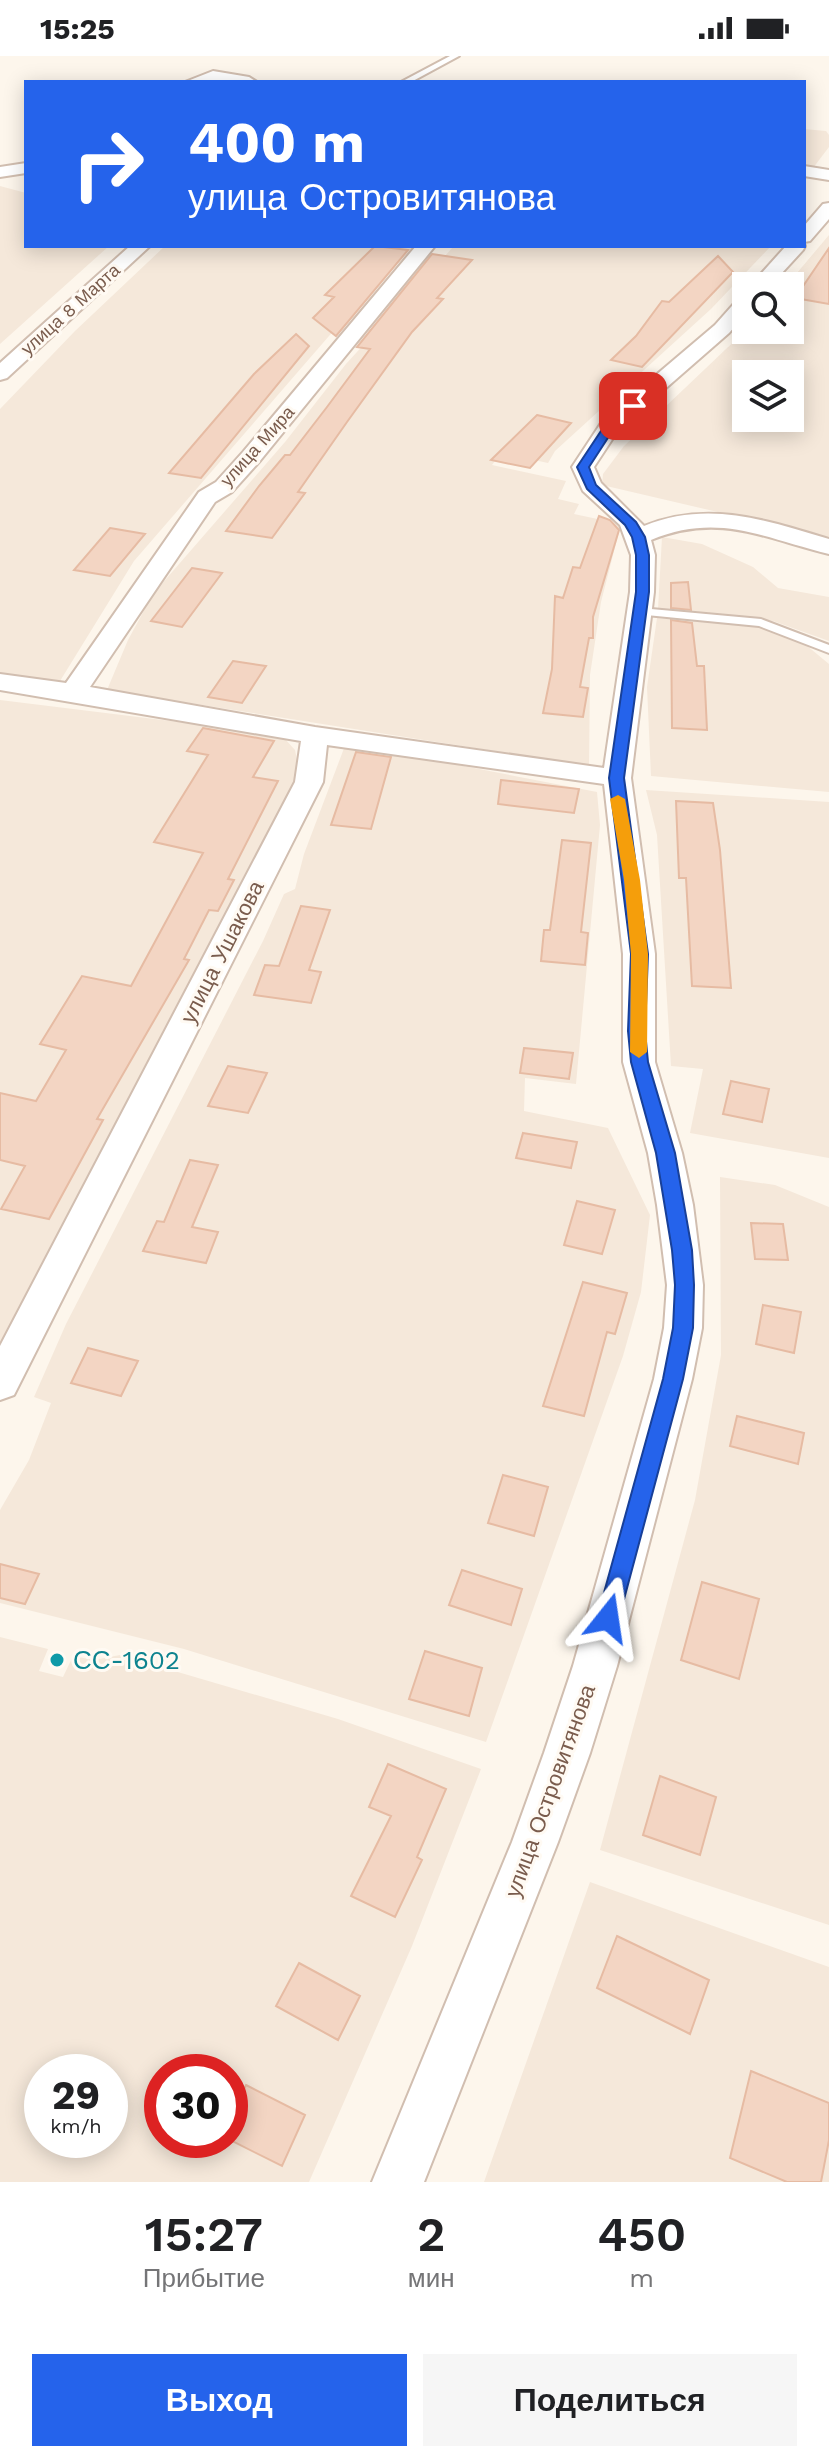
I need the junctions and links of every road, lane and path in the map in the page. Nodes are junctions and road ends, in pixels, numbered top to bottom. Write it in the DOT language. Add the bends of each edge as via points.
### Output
graph roads {
  1 [pos="455,56"];
  2 [pos="200,80"];
  3 [pos="237,80"];
  4 [pos="409,80"];
  5 [pos="24,168"];
  6 [pos="806,171"];
  7 [pos="0,172"];
  8 [pos="829,175"];
  9 [pos="829,208"];
  10 [pos="806,235"];
  11 [pos="139,248"];
  12 [pos="424,248"];
  13 [pos="794,248"];
  14 [pos="773,272"];
  15 [pos="732,318"];
  16 [pos="0,374"];
  17 [pos="638,537"];
  18 [pos="829,547"];
  19 [pos="640,612"];
  20 [pos="829,649"];
  21 [pos="0,682"];
  22 [pos="73,692"];
  23 [pos="315,735"];
  24 [pos="617,778"];
  25 [pos="0,1384"];
  26 [pos="398,2182"];
  1 -- 4 [label="lane"];
  2 -- 3 [label="street"];
  5 -- 7 [label="street"];
  6 -- 8 [label="street"];
  9 -- 10 [label="street"];
  11 -- 16 [label="street, улица 8 Марта"];
  12 -- 22 [label="street, улица Мира" via="251,457 224,487 207,497"];
  13 -- 14 [label="street"];
  15 -- 17 [label="street, улица Островитянова" via="611,425 586,458 583,467 591,486 619,510"];
  17 -- 18 [label="street" via="688,518 712,517"];
  17 -- 19 [label="street, улица Островитянова" via="644,574"];
  19 -- 20 [label="lane" via="761,623"];
  19 -- 24 [label="street, улица Островитянова"];
  21 -- 22 [label="street"];
  22 -- 23 [label="street"];
  23 -- 24 [label="street"];
  23 -- 25 [label="street, улица Ушакова" via="309,782"];
  24 -- 26 [label="street, улица Островитянова" via="639,954 639,1062 675,1205 685,1285 683,1328 571,1738 535,1842"];
}
